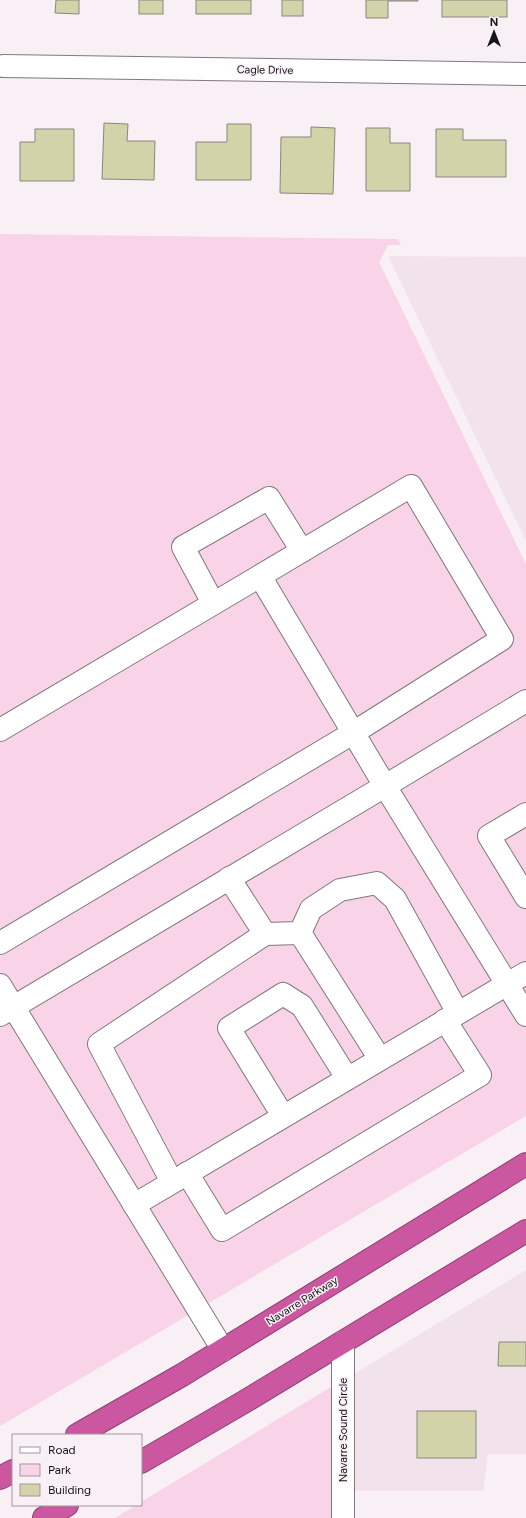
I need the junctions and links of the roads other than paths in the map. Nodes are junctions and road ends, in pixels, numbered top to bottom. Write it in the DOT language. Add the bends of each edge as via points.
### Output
graph roads {
  1 [pos="3,66"];
  2 [pos="526,74"];
  3 [pos="302,551"];
  4 [pos="260,576"];
  5 [pos="213,603"];
  6 [pos="526,701"];
  7 [pos="0,730"];
  8 [pos="353,733"];
  9 [pos="384,786"];
  10 [pos="526,814"];
  11 [pos="229,878"];
  12 [pos="526,897"];
  13 [pos="300,933"];
  14 [pos="265,934"];
  15 [pos="0,943"];
  16 [pos="526,973"];
  17 [pos="0,985"];
  18 [pos="507,985"];
  19 [pos="6,1011"];
  20 [pos="526,1015"];
  21 [pos="452,1016"];
  22 [pos="380,1059"];
  23 [pos="347,1078"];
  24 [pos="283,1116"];
  25 [pos="526,1164"];
  26 [pos="180,1178"];
  27 [pos="134,1205"];
  28 [pos="526,1231"];
  29 [pos="343,1342"];
  30 [pos="223,1350"];
  31 [pos="79,1434"];
  32 [pos="142,1461"];
  33 [pos="12,1472"];
  34 [pos="0,1478"];
  35 [pos="64,1506"];
  36 [pos="44,1518"];
  37 [pos="343,1518"];
  1 -- 2 [label="street, Cagle Drive"];
  3 -- 4 [label="street"];
  3 -- 5 [label="street" via="269,498 183,547"];
  3 -- 8 [label="street" via="411,486 502,639"];
  4 -- 5 [label="street"];
  4 -- 8 [label="street"];
  5 -- 7 [label="street"];
  6 -- 9 [label="street"];
  8 -- 9 [label="street"];
  8 -- 15 [label="street"];
  9 -- 11 [label="street"];
  9 -- 18 [label="street"];
  10 -- 12 [label="street" via="489,836"];
  11 -- 14 [label="street"];
  11 -- 19 [label="street"];
  13 -- 14 [label="street"];
  13 -- 21 [label="street" via="312,909 340,890 377,883 395,899"];
  13 -- 22 [label="street"];
  14 -- 26 [label="street" via="98,1044"];
  16 -- 18 [label="street"];
  17 -- 19 [label="street"];
  18 -- 20 [label="street"];
  18 -- 21 [label="street"];
  19 -- 27 [label="street"];
  21 -- 22 [label="street"];
  21 -- 26 [label="street" via="480,1076 222,1230"];
  22 -- 23 [label="street"];
  23 -- 24 [label="street"];
  23 -- 24 [label="street" via="302,1006 283,994 229,1028"];
  24 -- 26 [label="street"];
  25 -- 30 [label="highway, Navarre Parkway"];
  26 -- 27 [label="street"];
  27 -- 30 [label="street"];
  28 -- 29 [label="highway"];
  29 -- 32 [label="highway"];
  29 -- 37 [label="street, Navarre Sound Circle"];
  30 -- 31 [label="highway, Navarre Parkway"];
  33 -- 34 [label="highway"];
  35 -- 36 [label="highway"];
}
